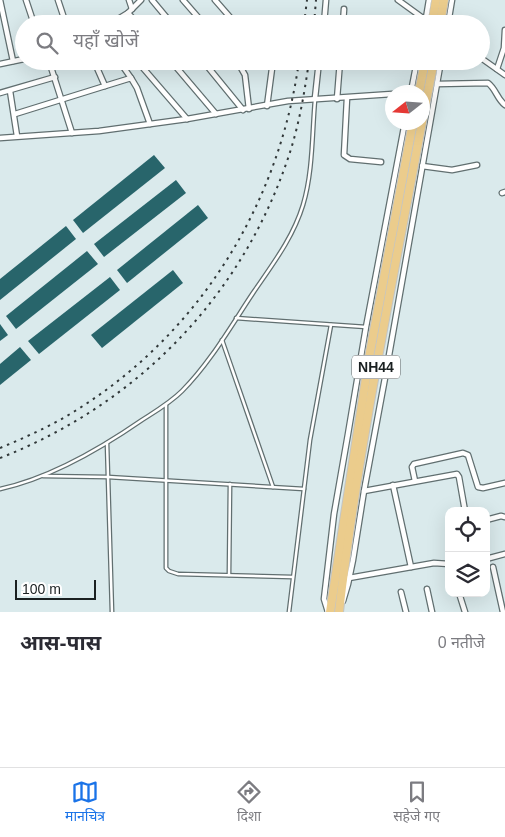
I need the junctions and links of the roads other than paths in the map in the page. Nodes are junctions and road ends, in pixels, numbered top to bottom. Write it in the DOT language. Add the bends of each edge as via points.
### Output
graph roads {
  1 [pos="0,0"];
  2 [pos="26,0"];
  3 [pos="58,0"];
  4 [pos="129,0"];
  5 [pos="141,0"];
  6 [pos="152,0"];
  7 [pos="184,0"];
  8 [pos="215,0"];
  9 [pos="326,0"];
  10 [pos="398,0"];
  11 [pos="429,0"];
  12 [pos="436,0"];
  13 [pos="444,0"];
  14 [pos="452,0"];
  15 [pos="344,9"];
  16 [pos="130,11"];
  17 [pos="31,15"];
  18 [pos="63,15"];
  19 [pos="124,15"];
  20 [pos="132,15"];
  21 [pos="164,15"];
  22 [pos="196,15"];
  23 [pos="228,15"];
  24 [pos="325,15"];
  25 [pos="344,15"];
  26 [pos="418,15"];
  27 [pos="428,15"];
  28 [pos="430,15"];
  29 [pos="442,15"];
  30 [pos="450,15"];
  31 [pos="505,30"];
  32 [pos="13,62"];
  33 [pos="0,64"];
  34 [pos="490,65"];
  35 [pos="52,70"];
  36 [pos="98,70"];
  37 [pos="125,70"];
  38 [pos="145,70"];
  39 [pos="179,70"];
  40 [pos="211,70"];
  41 [pos="242,70"];
  42 [pos="271,70"];
  43 [pos="319,70"];
  44 [pos="339,70"];
  45 [pos="415,70"];
  46 [pos="423,70"];
  47 [pos="432,70"];
  48 [pos="439,70"];
  49 [pos="497,70"];
  50 [pos="505,76"];
  51 [pos="55,77"];
  52 [pos="131,78"];
  53 [pos="437,84"];
  54 [pos="412,85"];
  55 [pos="420,85"];
  56 [pos="429,85"];
  57 [pos="105,86"];
  58 [pos="10,90"];
  59 [pos="0,93"];
  60 [pos="385,95"];
  61 [pos="315,98"];
  62 [pos="347,98"];
  63 [pos="337,99"];
  64 [pos="62,100"];
  65 [pos="267,106"];
  66 [pos="505,106"];
  67 [pos="246,110"];
  68 [pos="15,114"];
  69 [pos="216,114"];
  70 [pos="187,119"];
  71 [pos="150,124"];
  72 [pos="403,130"];
  73 [pos="412,130"];
  74 [pos="421,130"];
  75 [pos="72,133"];
  76 [pos="17,136"];
  77 [pos="0,138"];
  78 [pos="381,162"];
  79 [pos="477,165"];
  80 [pos="422,166"];
  81 [pos="236,318"];
  82 [pos="331,325"];
  83 [pos="366,327"];
  84 [pos="222,340"];
  85 [pos="166,405"];
  86 [pos="107,443"];
  87 [pos="41,476"];
  88 [pos="108,477"];
  89 [pos="166,480"];
  90 [pos="414,481"];
  91 [pos="505,483"];
  92 [pos="230,484"];
  93 [pos="393,485"];
  94 [pos="274,487"];
  95 [pos="0,489"];
  96 [pos="304,489"];
  97 [pos="364,491"];
  98 [pos="464,507"];
  99 [pos="505,517"];
  100 [pos="490,519"];
  101 [pos="505,554"];
  102 [pos="490,558"];
  103 [pos="445,563"];
  104 [pos="411,567"];
  105 [pos="493,567"];
  106 [pos="229,575"];
  107 [pos="292,577"];
  108 [pos="349,578"];
  109 [pos="427,589"];
  110 [pos="401,592"];
  111 [pos="460,597"];
  112 [pos="339,610"];
  113 [pos="112,612"];
  114 [pos="289,612"];
  115 [pos="329,612"];
  116 [pos="406,612"];
  117 [pos="432,612"];
  118 [pos="465,612"];
  119 [pos="503,612"];
  1 -- 32 [label="street"];
  2 -- 17 [label="street"];
  3 -- 18 [label="street"];
  4 -- 16 [label="street"];
  5 -- 16 [label="street"];
  6 -- 21 [label="street"];
  7 -- 22 [label="street"];
  8 -- 23 [label="street"];
  9 -- 24 [label="street"];
  10 -- 26 [label="street"];
  11 -- 27 [label="street"];
  12 -- 28 [label="highway"];
  13 -- 29 [label="highway"];
  14 -- 30 [label="street"];
  15 -- 25 [label="street"];
  16 -- 19 [label="street"];
  16 -- 20 [label="street"];
  31 -- 49 [label="street" via="504,48"];
  32 -- 33 [label="street"];
  34 -- 49 [label="street"];
  35 -- 51 [label="street"];
  36 -- 57 [label="street"];
  37 -- 52 [label="street"];
  38 -- 70 [label="street"];
  39 -- 69 [label="street"];
  40 -- 67 [label="street"];
  41 -- 67 [label="street"];
  42 -- 65 [label="street"];
  43 -- 61 [label="street"];
  44 -- 63 [label="street"];
  45 -- 54 [label="street"];
  46 -- 55 [label="highway"];
  47 -- 56 [label="highway, NH44"];
  48 -- 53 [label="street"];
  49 -- 50 [label="street"];
  51 -- 58 [label="street"];
  51 -- 64 [label="street"];
  52 -- 57 [label="street"];
  52 -- 71 [label="street"];
  53 -- 66 [label="street" via="488,83"];
  53 -- 80 [label="street"];
  57 -- 64 [label="street"];
  58 -- 59 [label="street"];
  58 -- 68 [label="street"];
  60 -- 62 [label="street"];
  61 -- 63 [label="street"];
  61 -- 65 [label="street"];
  61 -- 81 [label="lane" via="308,180 299,215 286,243"];
  62 -- 63 [label="street"];
  62 -- 78 [label="street" via="344,155 350,159"];
  64 -- 68 [label="street"];
  64 -- 75 [label="street"];
  65 -- 67 [label="street"];
  67 -- 69 [label="street"];
  68 -- 76 [label="street"];
  69 -- 70 [label="street"];
  70 -- 71 [label="street"];
  71 -- 75 [label="street"];
  72 -- 83 [label="street"];
  73 -- 115 [label="highway, NH44" via="370,352"];
  74 -- 112 [label="highway, NH44" via="374,380"];
  75 -- 76 [label="street"];
  76 -- 77 [label="street"];
  79 -- 80 [label="street" via="452,170"];
  80 -- 97 [label="street"];
  81 -- 82 [label="lane"];
  81 -- 84 [label="lane"];
  82 -- 83 [label="lane"];
  82 -- 96 [label="lane"];
  83 -- 115 [label="street" via="334,514 324,599"];
  84 -- 85 [label="lane" via="192,380"];
  84 -- 94 [label="lane"];
  85 -- 86 [label="lane"];
  85 -- 89 [label="lane"];
  86 -- 87 [label="lane"];
  86 -- 88 [label="lane"];
  87 -- 88 [label="lane"];
  87 -- 95 [label="lane"];
  88 -- 89 [label="lane"];
  88 -- 113 [label="lane"];
  89 -- 92 [label="lane"];
  89 -- 106 [label="lane" via="166,568 178,574"];
  90 -- 91 [label="street" via="414,464 463,453 468,455 478,487"];
  90 -- 93 [label="street"];
  90 -- 98 [label="street" via="457,474"];
  92 -- 94 [label="lane"];
  92 -- 106 [label="lane"];
  93 -- 97 [label="street"];
  93 -- 104 [label="street"];
  94 -- 96 [label="lane"];
  96 -- 107 [label="lane"];
  97 -- 108 [label="street"];
  99 -- 100 [label="street"];
  101 -- 102 [label="street"];
  103 -- 104 [label="street" via="434,562"];
  104 -- 108 [label="street"];
  105 -- 119 [label="street"];
  106 -- 107 [label="lane"];
  107 -- 114 [label="lane"];
  108 -- 112 [label="street"];
  109 -- 117 [label="street"];
  110 -- 116 [label="street"];
  111 -- 118 [label="street"];
}
